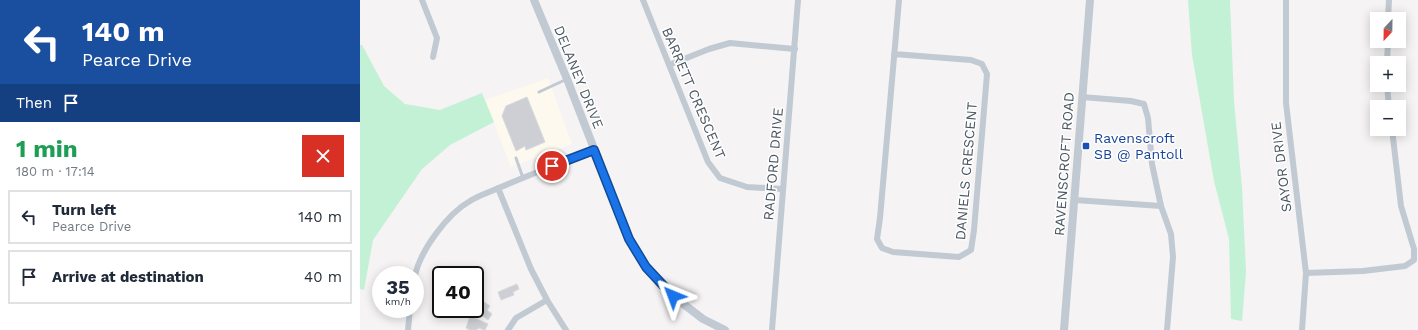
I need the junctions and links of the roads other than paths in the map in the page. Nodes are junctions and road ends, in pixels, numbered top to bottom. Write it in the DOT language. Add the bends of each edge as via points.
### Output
graph roads {
  1 [pos="422,0"];
  2 [pos="534,0"];
  3 [pos="643,0"];
  4 [pos="798,0"];
  5 [pos="898,0"];
  6 [pos="1090,0"];
  7 [pos="1286,0"];
  8 [pos="1389,0"];
  9 [pos="1388,12"];
  10 [pos="795,49"];
  11 [pos="894,54"];
  12 [pos="433,57"];
  13 [pos="669,65"];
  14 [pos="567,79"];
  15 [pos="539,92"];
  16 [pos="1082,97"];
  17 [pos="1393,136"];
  18 [pos="594,150"];
  19 [pos="516,158"];
  20 [pos="523,178"];
  21 [pos="498,188"];
  22 [pos="783,188"];
  23 [pos="1075,200"];
  24 [pos="1161,206"];
  25 [pos="418,266"];
  26 [pos="1306,273"];
  27 [pos="547,300"];
  28 [pos="409,318"];
  29 [pos="408,330"];
  30 [pos="508,330"];
  31 [pos="566,330"];
  32 [pos="725,330"];
  33 [pos="772,330"];
  34 [pos="1064,330"];
  35 [pos="1167,330"];
  36 [pos="1302,330"];
  1 -- 12 [label="street" via="437,38"];
  2 -- 14 [label="street, DELANEY DRIVE"];
  3 -- 13 [label="street, BARRETT CRESCENT"];
  4 -- 10 [label="street, RADFORD DRIVE"];
  5 -- 11 [label="street, DANIELS CRESCENT"];
  6 -- 16 [label="street, RAVENSCROFT ROAD"];
  7 -- 26 [label="street, SAYOR DRIVE" via="1286,103"];
  8 -- 9 [label="street"];
  10 -- 13 [label="street" via="730,43 709,48"];
  10 -- 22 [label="street, RADFORD DRIVE"];
  11 -- 11 [label="street, DANIELS CRESCENT" via="877,239 882,248 893,252 959,257 971,250 987,74 982,64 971,60"];
  13 -- 22 [label="street, BARRETT CRESCENT" via="708,162 720,178 747,187"];
  14 -- 15 [label="lane"];
  14 -- 18 [label="street, DELANEY DRIVE"];
  16 -- 23 [label="street, RAVENSCROFT ROAD"];
  16 -- 24 [label="street" via="1144,104"];
  17 -- 26 [label="street" via="1401,206 1414,249 1414,260 1405,266 1363,271"];
  18 -- 20 [label="street"];
  18 -- 32 [label="street, DELANEY DRIVE" via="629,239 646,267 685,306"];
  19 -- 20 [label="lane"];
  20 -- 21 [label="street"];
  21 -- 25 [label="street" via="469,201 449,218 431,240"];
  21 -- 27 [label="street" via="531,269"];
  22 -- 33 [label="street, RADFORD DRIVE"];
  23 -- 24 [label="street"];
  23 -- 34 [label="street, RAVENSCROFT ROAD"];
  24 -- 35 [label="street" via="1171,234 1173,257"];
  26 -- 36 [label="street, SAYOR DRIVE"];
  27 -- 30 [label="street" via="516,318"];
  27 -- 31 [label="street"];
  28 -- 29 [label="street"];
}
